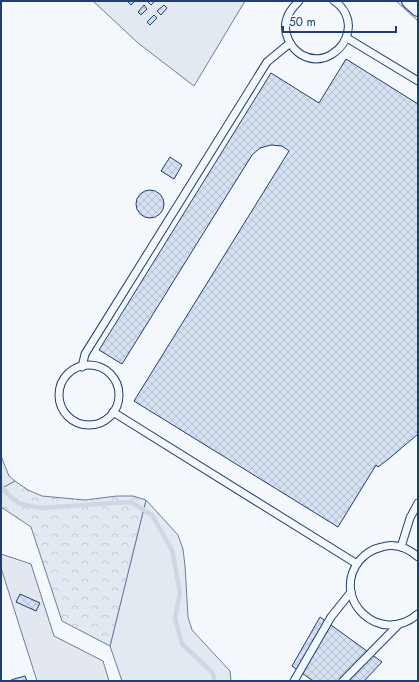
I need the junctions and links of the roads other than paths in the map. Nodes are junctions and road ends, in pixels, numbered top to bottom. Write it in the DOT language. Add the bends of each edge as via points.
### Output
graph roads {
  1 [pos="299,1"];
  2 [pos="334,1"];
  3 [pos="409,1"];
  4 [pos="418,9"];
  5 [pos="346,38"];
  6 [pos="290,43"];
  7 [pos="418,81"];
  8 [pos="82,367"];
  9 [pos="113,412"];
  10 [pos="418,502"];
  11 [pos="401,546"];
  12 [pos="418,557"];
  13 [pos="357,564"];
  14 [pos="351,592"];
  15 [pos="418,614"];
  16 [pos="399,624"];
  17 [pos="294,681"];
  18 [pos="343,681"];
  1 -- 6 [label="lane" via="286,18 285,29"];
  2 -- 5 [label="lane" via="343,9 347,18"];
  3 -- 4 [label="street"];
  5 -- 6 [label="lane" via="342,47 323,58 302,55"];
  5 -- 7 [label="lane"];
  6 -- 8 [label="lane" via="267,62 85,354"];
  8 -- 9 [label="lane" via="98,367 114,379 118,388 118,398"];
  8 -- 9 [label="lane" via="70,372 60,388 59,398 66,415 83,425 93,425 102,422"];
  9 -- 13 [label="lane"];
  10 -- 11 [label="lane"];
  11 -- 12 [label="lane"];
  11 -- 13 [label="lane" via="387,545 374,549 363,556"];
  13 -- 14 [label="lane" via="351,579"];
  14 -- 16 [label="lane" via="355,604 374,622 386,625"];
  14 -- 17 [label="lane" via="331,617"];
  15 -- 16 [label="lane" via="411,620"];
  16 -- 18 [label="lane"];
}
